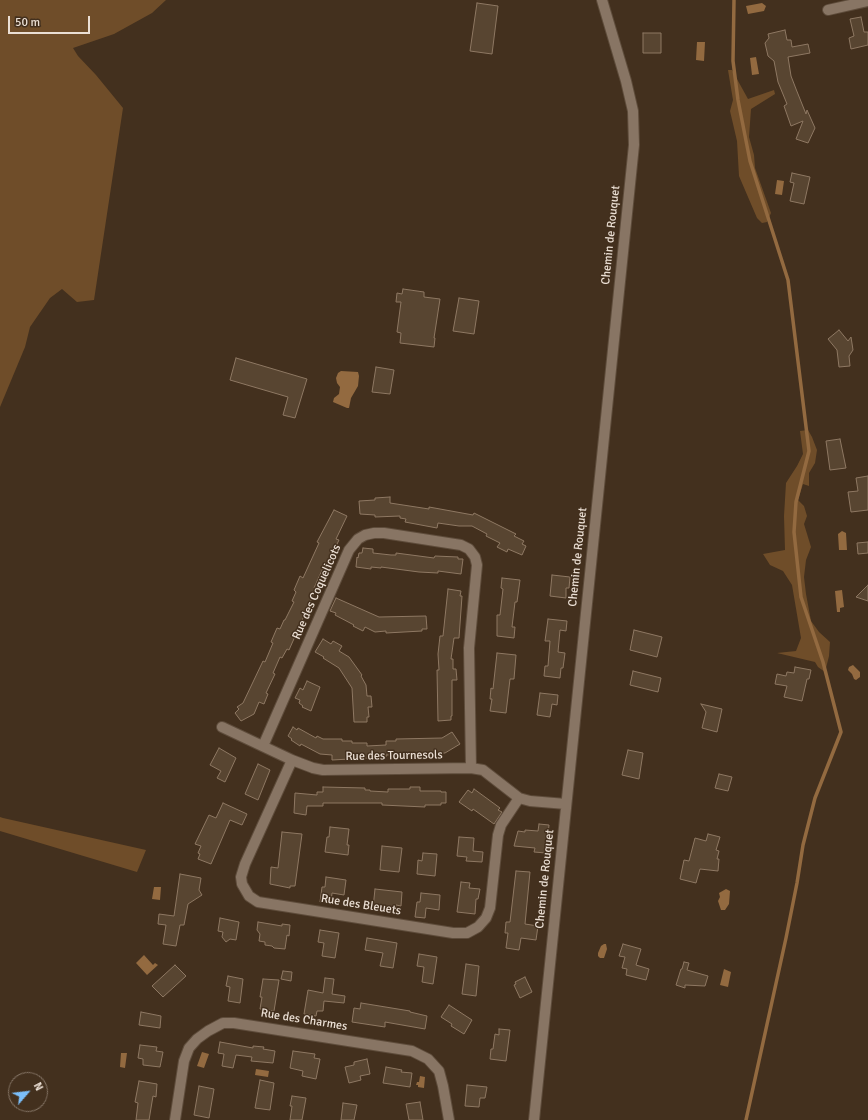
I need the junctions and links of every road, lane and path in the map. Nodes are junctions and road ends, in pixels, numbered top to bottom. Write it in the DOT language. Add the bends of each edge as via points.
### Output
graph roads {
  1 [pos="602,0"];
  2 [pos="868,1"];
  3 [pos="828,10"];
  4 [pos="222,727"];
  5 [pos="263,746"];
  6 [pos="292,760"];
  7 [pos="471,768"];
  8 [pos="519,798"];
  9 [pos="566,804"];
  10 [pos="175,1120"];
  11 [pos="449,1120"];
  12 [pos="534,1120"];
  1 -- 9 [label="street, Chemin de Rouquet" via="633,112 634,145"];
  2 -- 3 [label="street"];
  4 -- 5 [label="street, Rue des Tournesols"];
  5 -- 6 [label="street, Rue des Tournesols"];
  5 -- 7 [label="street, Rue des Coquelicots" via="349,550 365,535 384,533 461,546 469,549 475,557 477,565 469,648"];
  6 -- 7 [label="street, Rue des Tournesols" via="324,770"];
  6 -- 8 [label="street, Rue des Bleuets" via="241,877 249,896 258,902 453,933 467,933 478,927 490,908 498,835 501,825"];
  7 -- 8 [label="street, Rue des Tournesols" via="482,770"];
  8 -- 9 [label="street, Rue des Tournesols"];
  9 -- 12 [label="street, Chemin de Rouquet"];
  10 -- 11 [label="street, Rue des Charmes" via="184,1061 189,1048 208,1031 223,1023 234,1023 412,1051 428,1059 439,1071"];
}
